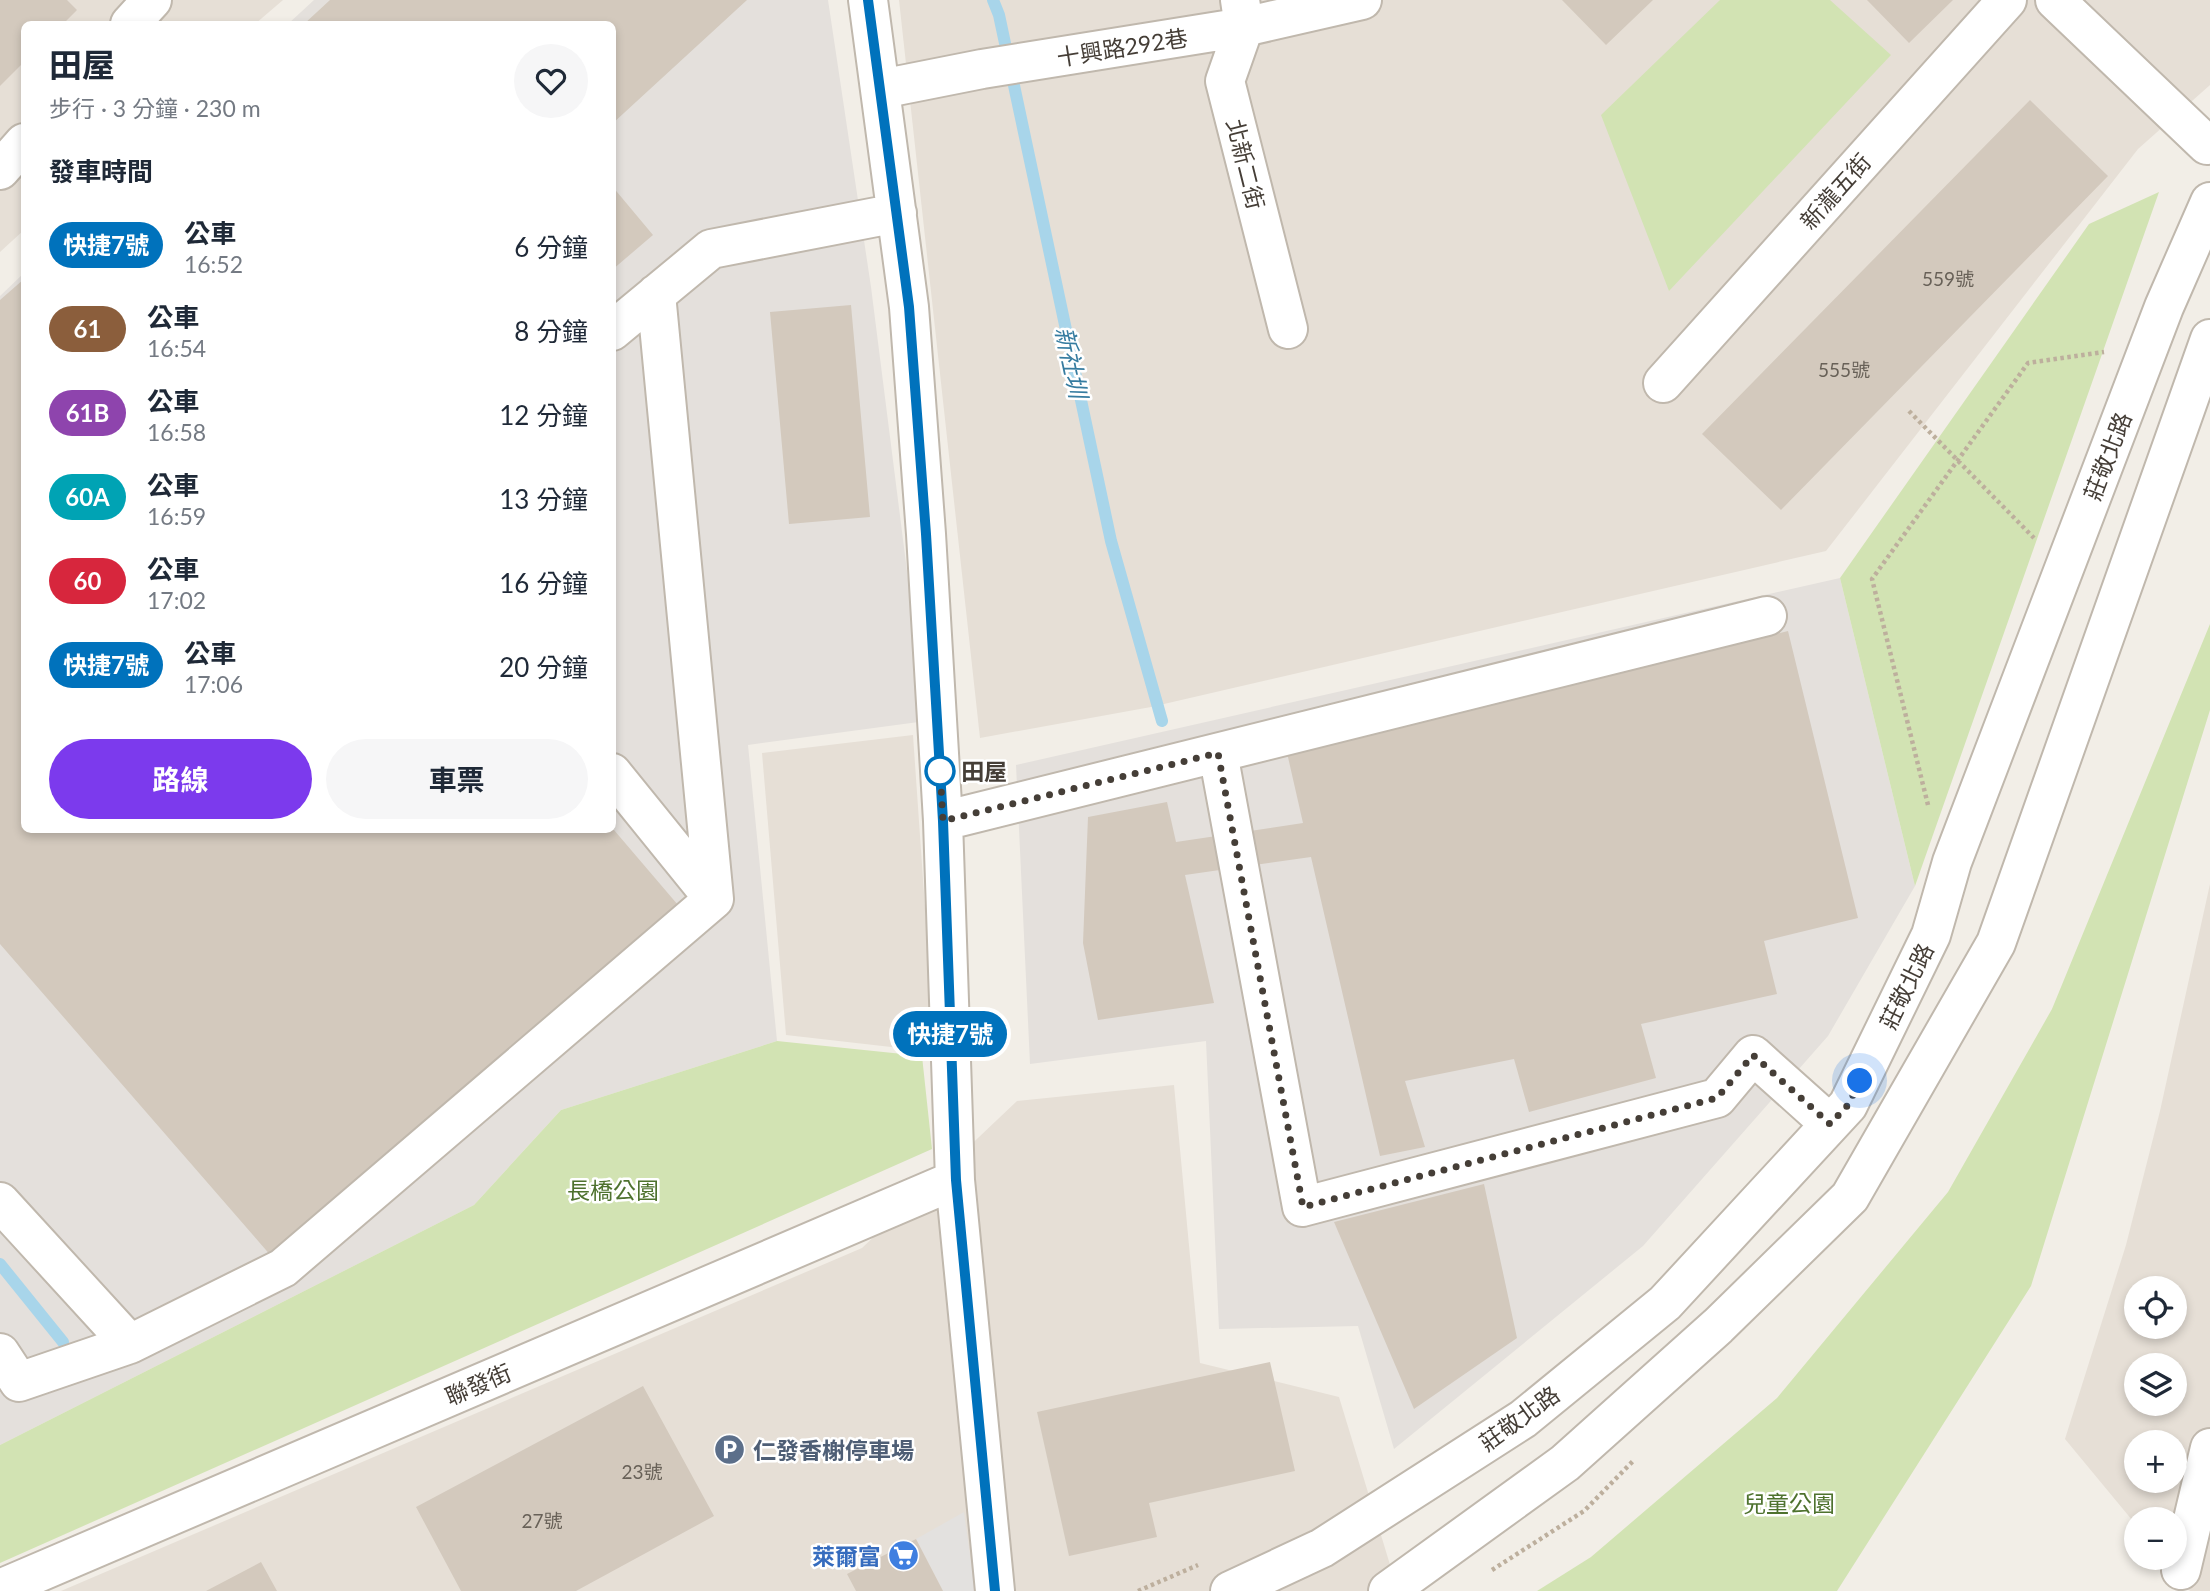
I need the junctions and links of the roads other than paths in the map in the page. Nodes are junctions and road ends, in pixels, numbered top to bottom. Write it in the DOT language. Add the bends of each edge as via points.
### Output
graph roads {
  1 [pos="152,0"];
  2 [pos="868,0"];
  3 [pos="1362,0"];
  4 [pos="2007,0"];
  5 [pos="2055,0"];
  6 [pos="1242,13"];
  7 [pos="133,21"];
  8 [pos="881,89"];
  9 [pos="2207,145"];
  10 [pos="21,146"];
  11 [pos="0,170"];
  12 [pos="2210,202"];
  13 [pos="897,213"];
  14 [pos="656,294"];
  15 [pos="616,328"];
  16 [pos="1288,329"];
  17 [pos="2210,339"];
  18 [pos="1663,383"];
  19 [pos="1767,616"];
  20 [pos="1218,753"];
  21 [pos="616,778"];
  22 [pos="943,821"];
  23 [pos="714,899"];
  24 [pos="1830,1124"];
  25 [pos="956,1180"];
  26 [pos="5,1216"];
  27 [pos="130,1344"];
  28 [pos="0,1353"];
  29 [pos="2210,1448"];
  30 [pos="2187,1545"];
  31 [pos="0,1589"];
  32 [pos="995,1591"];
  33 [pos="1230,1591"];
  34 [pos="1388,1591"];
  1 -- 7 [label="street"];
  2 -- 8 [label="street"];
  3 -- 6 [label="street, 十興路292巷"];
  4 -- 18 [label="street, 新瀧五街"];
  5 -- 9 [label="street"];
  6 -- 8 [label="street, 十興路292巷" via="1031,62"];
  6 -- 16 [label="street, 北新二街" via="1225,81"];
  8 -- 13 [label="street"];
  10 -- 11 [label="street"];
  12 -- 24 [label="street, 莊敬北路" via="2164,307 1957,849 1931,935 1848,1105"];
  13 -- 14 [label="street" via="711,249"];
  13 -- 22 [label="street" via="909,307"];
  14 -- 15 [label="street"];
  14 -- 23 [label="street"];
  17 -- 34 [label="street" via="1996,943 1850,1197 1718,1326 1565,1463"];
  19 -- 20 [label="street"];
  20 -- 22 [label="street"];
  20 -- 24 [label="street" via="1303,1207 1717,1098 1753,1055"];
  21 -- 23 [label="street"];
  22 -- 25 [label="street"];
  23 -- 27 [label="street" via="284,1268"];
  24 -- 33 [label="street, 莊敬北路" via="1665,1303 1522,1419 1322,1548"];
  25 -- 31 [label="street, 聯發街"];
  25 -- 32 [label="street"];
  26 -- 27 [label="street"];
  27 -- 28 [label="street" via="19,1382"];
  29 -- 30 [label="street"];
}
